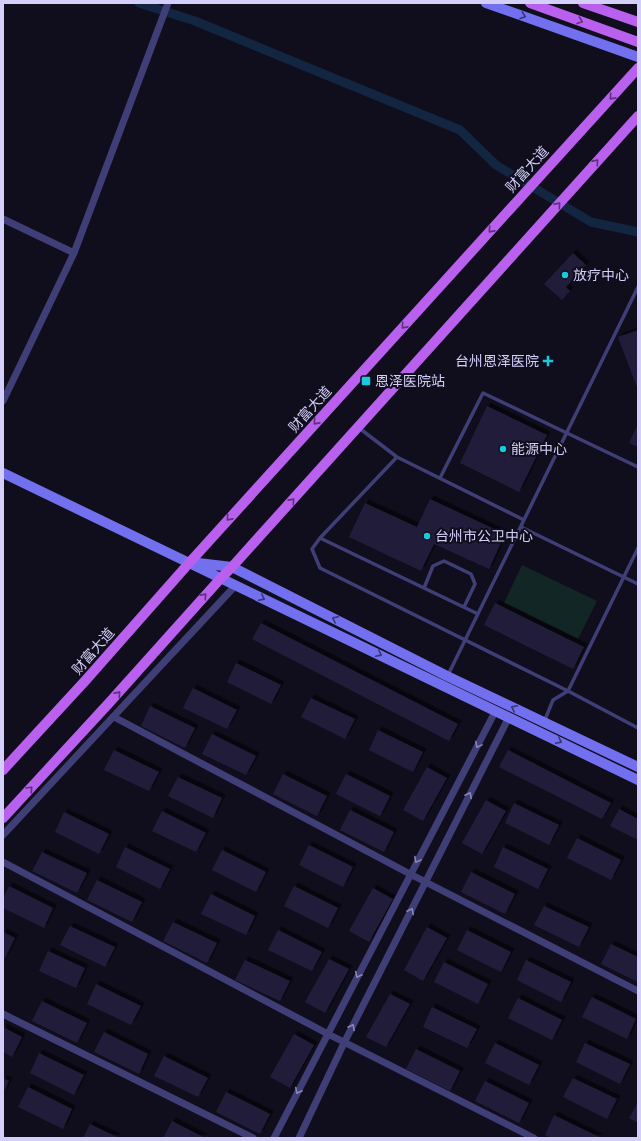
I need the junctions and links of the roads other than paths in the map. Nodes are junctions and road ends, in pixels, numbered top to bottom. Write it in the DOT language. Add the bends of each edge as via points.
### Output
graph roads {
  1 [pos="168,3"];
  2 [pos="486,3"];
  3 [pos="530,3"];
  4 [pos="583,3"];
  5 [pos="638,22"];
  6 [pos="638,42"];
  7 [pos="638,57"];
  8 [pos="638,68"];
  9 [pos="638,116"];
  10 [pos="3,219"];
  11 [pos="74,253"];
  12 [pos="638,287"];
  13 [pos="3,401"];
  14 [pos="358,427"];
  15 [pos="566,432"];
  16 [pos="397,457"];
  17 [pos="638,467"];
  18 [pos="3,473"];
  19 [pos="440,478"];
  20 [pos="524,520"];
  21 [pos="521,527"];
  22 [pos="320,538"];
  23 [pos="638,548"];
  24 [pos="190,562"];
  25 [pos="232,567"];
  26 [pos="625,576"];
  27 [pos="221,578"];
  28 [pos="638,584"];
  29 [pos="236,585"];
  30 [pos="424,588"];
  31 [pos="464,607"];
  32 [pos="478,614"];
  33 [pos="466,640"];
  34 [pos="445,681"];
  35 [pos="568,691"];
  36 [pos="496,710"];
  37 [pos="114,717"];
  38 [pos="509,717"];
  39 [pos="542,727"];
  40 [pos="638,728"];
  41 [pos="638,766"];
  42 [pos="3,770"];
  43 [pos="638,780"];
  44 [pos="3,818"];
  45 [pos="3,835"];
  46 [pos="3,862"];
  47 [pos="410,874"];
  48 [pos="425,882"];
  49 [pos="638,991"];
  50 [pos="3,1014"];
  51 [pos="328,1034"];
  52 [pos="344,1043"];
  53 [pos="253,1138"];
  54 [pos="274,1138"];
  55 [pos="299,1138"];
  56 [pos="534,1138"];
  1 -- 11 [label="street"];
  2 -- 7 [label="main road, one-way"];
  3 -- 6 [label="main road, one-way"];
  4 -- 5 [label="main road"];
  8 -- 24 [label="main road, 财富大道, one-way"];
  14 -- 9 [label="main road, one-way"];
  10 -- 11 [label="street"];
  11 -- 13 [label="street"];
  12 -- 15 [label="lane"];
  14 -- 16 [label="lane"];
  25 -- 14 [label="main road, one-way"];
  15 -- 17 [label="lane"];
  15 -- 19 [label="lane" via="483,393"];
  15 -- 20 [label="lane"];
  16 -- 19 [label="lane"];
  16 -- 22 [label="lane"];
  18 -- 24 [label="main road"];
  19 -- 20 [label="lane"];
  20 -- 21 [label="lane"];
  21 -- 26 [label="lane"];
  21 -- 32 [label="lane"];
  22 -- 30 [label="lane"];
  22 -- 33 [label="lane" via="312,549 320,568"];
  23 -- 26 [label="lane"];
  24 -- 25 [label="main road"];
  24 -- 27 [label="main road"];
  24 -- 42 [label="main road, 财富大道"];
  25 -- 27 [label="main road"];
  34 -- 25 [label="main road, one-way"];
  26 -- 28 [label="lane"];
  26 -- 35 [label="lane"];
  27 -- 29 [label="main road"];
  44 -- 27 [label="main road, one-way"];
  29 -- 34 [label="main road, one-way"];
  29 -- 37 [label="street"];
  30 -- 31 [label="lane"];
  30 -- 31 [label="lane" via="433,566 444,561 451,564 471,574 475,584"];
  31 -- 32 [label="lane"];
  32 -- 33 [label="lane"];
  33 -- 34 [label="lane"];
  33 -- 35 [label="lane"];
  34 -- 36 [label="main road"];
  39 -- 34 [label="main road, one-way"];
  35 -- 39 [label="lane" via="553,700"];
  35 -- 40 [label="lane"];
  36 -- 38 [label="main road"];
  36 -- 47 [label="street, one-way"];
  37 -- 45 [label="street"];
  37 -- 47 [label="street"];
  38 -- 39 [label="main road"];
  48 -- 38 [label="street, one-way"];
  39 -- 41 [label="main road"];
  39 -- 43 [label="main road, one-way"];
  46 -- 51 [label="street"];
  47 -- 48 [label="street"];
  47 -- 51 [label="street, one-way"];
  48 -- 49 [label="street"];
  52 -- 48 [label="street, one-way"];
  50 -- 53 [label="street"];
  51 -- 52 [label="street"];
  51 -- 54 [label="street, one-way"];
  52 -- 55 [label="street"];
  52 -- 56 [label="street"];
}
